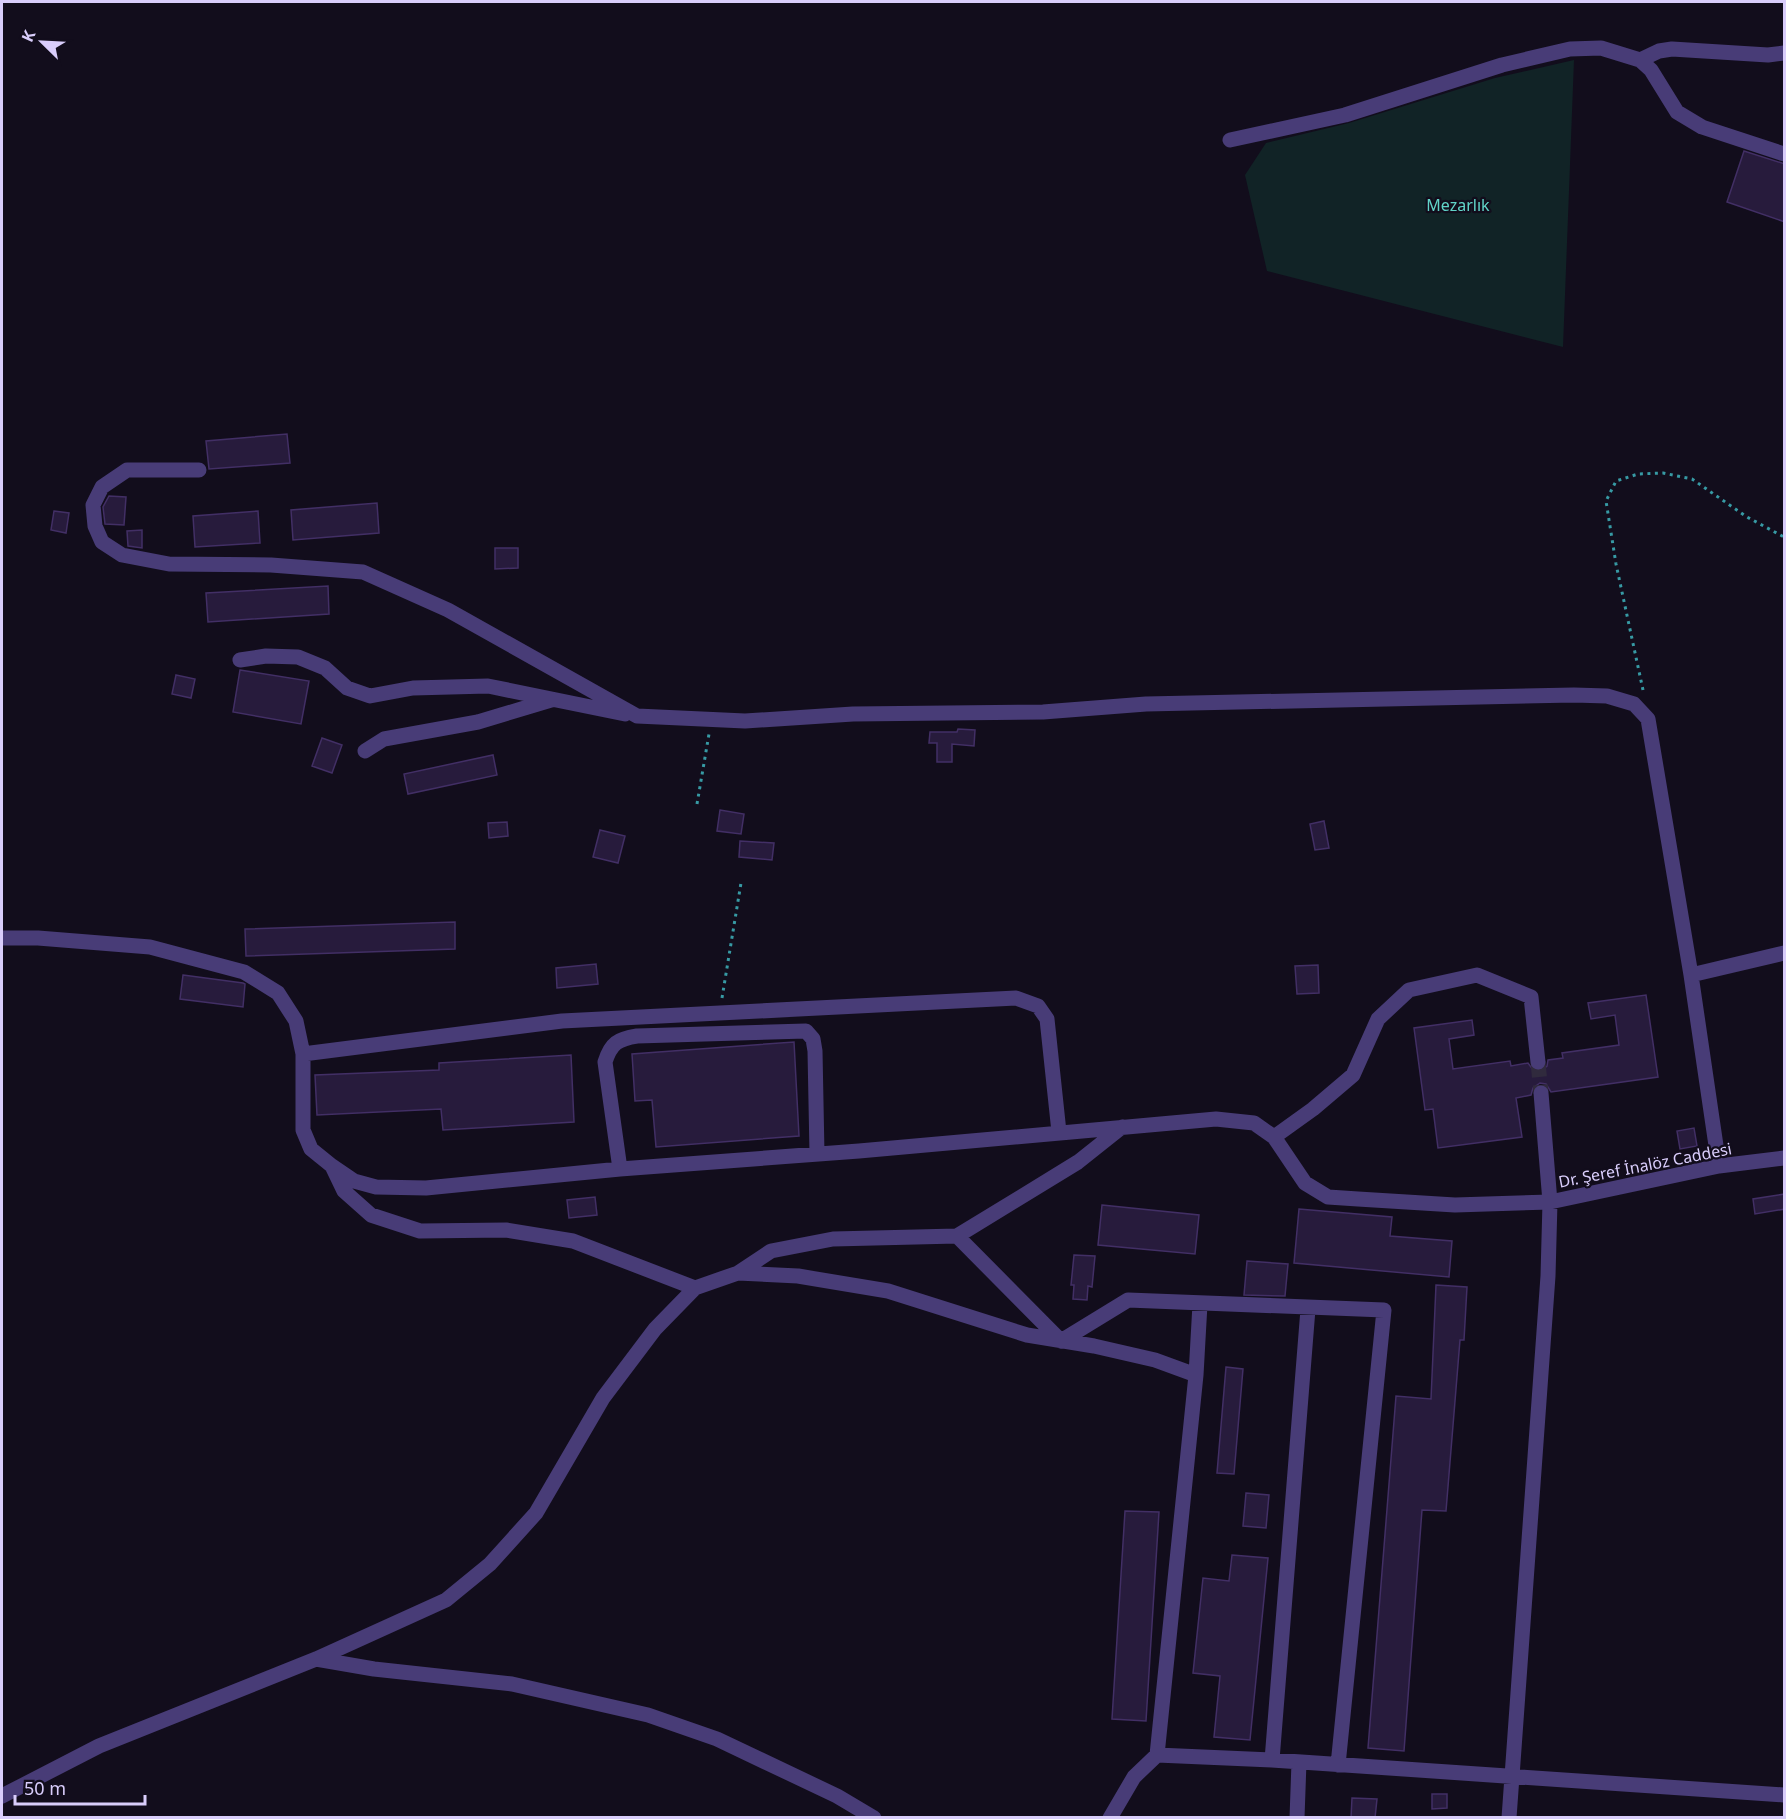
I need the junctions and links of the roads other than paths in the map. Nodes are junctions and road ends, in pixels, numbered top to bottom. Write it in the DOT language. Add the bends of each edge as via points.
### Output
graph roads {
  1 [pos="1785,53"];
  2 [pos="1640,60"];
  3 [pos="1230,140"];
  4 [pos="1785,154"];
  5 [pos="199,470"];
  6 [pos="240,660"];
  7 [pos="554,700"];
  8 [pos="637,716"];
  9 [pos="365,751"];
  10 [pos="2,938"];
  11 [pos="1785,953"];
  12 [pos="1691,975"];
  13 [pos="303,1054"];
  14 [pos="1538,1062"];
  15 [pos="1541,1094"];
  16 [pos="1122,1127"];
  17 [pos="1059,1132"];
  18 [pos="1274,1137"];
  19 [pos="817,1154"];
  20 [pos="1785,1158"];
  21 [pos="332,1166"];
  22 [pos="1719,1166"];
  23 [pos="620,1169"];
  24 [pos="1550,1202"];
  25 [pos="957,1236"];
  26 [pos="738,1273"];
  27 [pos="695,1288"];
  28 [pos="1200,1304"];
  29 [pos="1308,1309"];
  30 [pos="1061,1341"];
  31 [pos="1196,1375"];
  32 [pos="316,1659"];
  33 [pos="1157,1755"];
  34 [pos="1272,1760"];
  35 [pos="1299,1762"];
  36 [pos="1338,1765"];
  37 [pos="1511,1778"];
  38 [pos="1785,1795"];
  39 [pos="2,1796"];
  40 [pos="874,1818"];
  41 [pos="1110,1818"];
  42 [pos="1297,1818"];
  43 [pos="1509,1818"];
  1 -- 2 [label="street" via="1672,49"];
  2 -- 3 [label="street" via="1601,48 1570,49 1502,64 1345,115"];
  2 -- 4 [label="street" via="1651,70 1677,112 1702,127"];
  5 -- 8 [label="street" via="127,470 102,487 93,505 95,526 102,542 122,555 169,564 271,565 363,572 448,610"];
  6 -- 7 [label="street" via="298,657 325,668 347,688 370,696 413,688 488,686"];
  7 -- 8 [label="street"];
  7 -- 9 [label="street" via="478,722 384,740"];
  8 -- 12 [label="street" via="746,721 853,714 1043,712 1146,704 1607,696 1634,704 1648,719"];
  10 -- 13 [label="street" via="150,947 244,972 278,993 296,1021"];
  11 -- 12 [label="street"];
  12 -- 22 [label="street"];
  13 -- 17 [label="street" via="562,1021 1016,998 1038,1006 1047,1019"];
  13 -- 21 [label="street" via="303,1130 312,1149"];
  14 -- 18 [label="street" via="1532,997 1477,975 1409,990 1378,1019 1353,1075"];
  15 -- 24 [label="street, Dr. Şeref İnalöz Caddesi"];
  16 -- 17 [label="street"];
  16 -- 18 [label="street" via="1216,1119 1254,1124"];
  16 -- 25 [label="street" via="1078,1162"];
  17 -- 19 [label="street"];
  18 -- 24 [label="street" via="1305,1183 1328,1197 1455,1205"];
  19 -- 23 [label="street"];
  19 -- 23 [label="street" via="815,1051 813,1039 806,1032 637,1036 619,1039 609,1049 605,1062"];
  20 -- 22 [label="street, Dr. Şeref İnalöz Caddesi"];
  21 -- 23 [label="street" via="354,1181 376,1187 426,1188"];
  21 -- 27 [label="street" via="344,1191 371,1215 420,1231 506,1230 573,1242"];
  22 -- 24 [label="street, Dr. Şeref İnalöz Caddesi"];
  24 -- 37 [label="street" via="1548,1276"];
  25 -- 26 [label="street" via="834,1239 771,1251"];
  25 -- 30 [label="street"];
  26 -- 27 [label="street"];
  26 -- 30 [label="street" via="798,1276 888,1292 1028,1335"];
  27 -- 32 [label="street" via="655,1329 603,1398 536,1513 490,1564 446,1600"];
  28 -- 29 [label="street"];
  28 -- 30 [label="street" via="1128,1300"];
  28 -- 31 [label="street"];
  29 -- 34 [label="street"];
  29 -- 36 [label="street" via="1384,1310"];
  30 -- 31 [label="street" via="1155,1360"];
  31 -- 33 [label="street"];
  32 -- 39 [label="street" via="99,1746"];
  32 -- 40 [label="street" via="512,1684 648,1715 717,1739 837,1796"];
  33 -- 34 [label="street"];
  33 -- 41 [label="street" via="1134,1776"];
  34 -- 35 [label="street"];
  35 -- 36 [label="street"];
  35 -- 42 [label="street"];
  36 -- 37 [label="street"];
  37 -- 38 [label="street"];
  37 -- 43 [label="street"];
}
